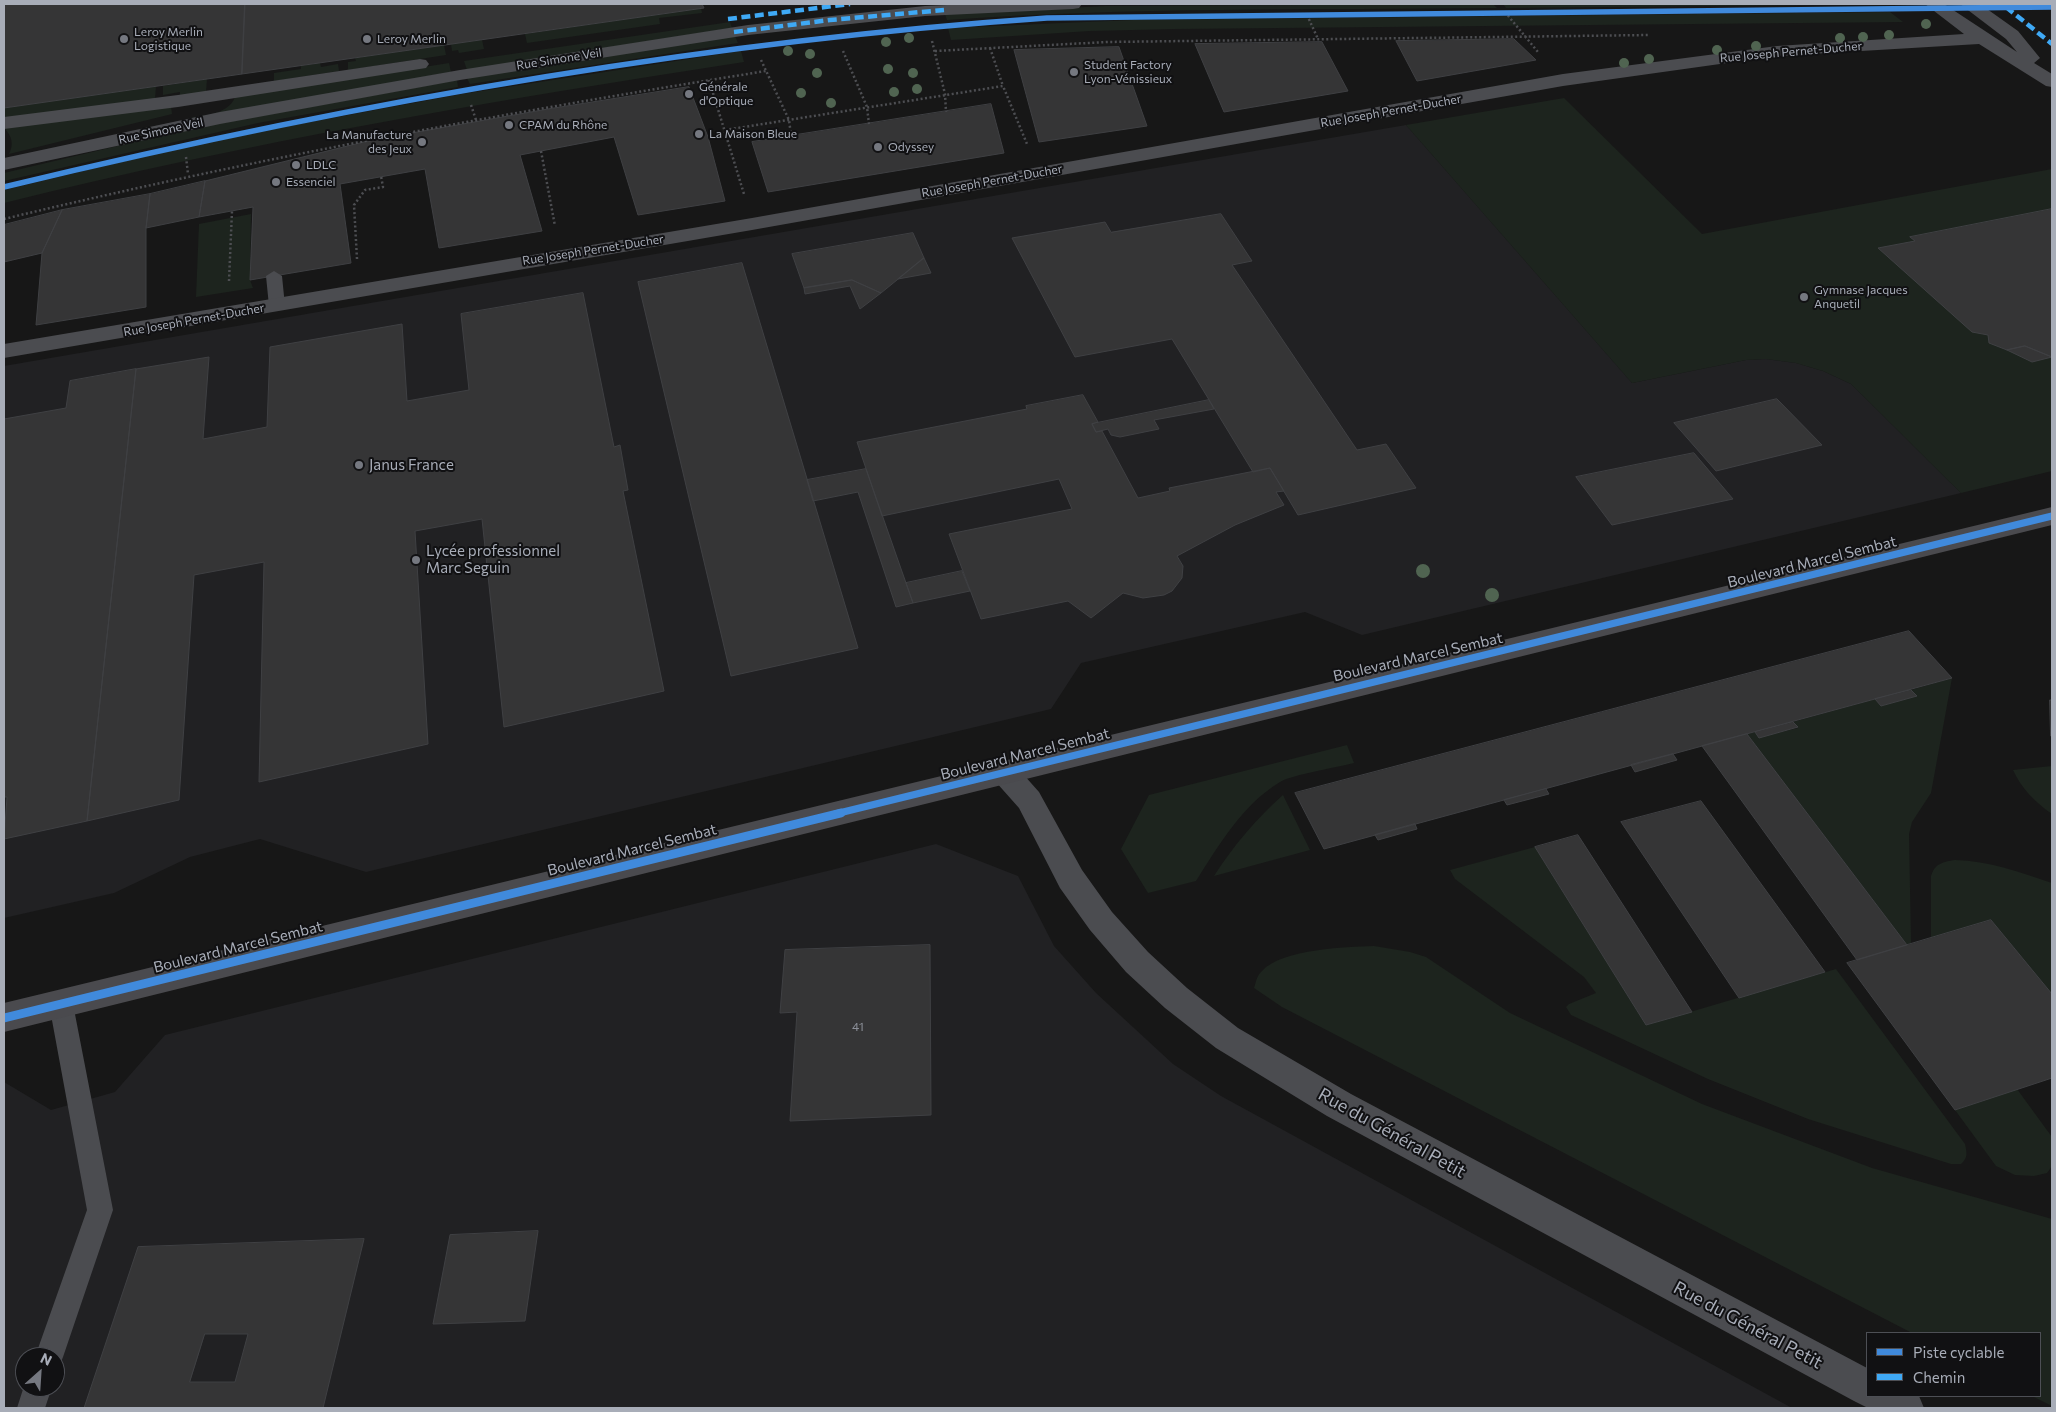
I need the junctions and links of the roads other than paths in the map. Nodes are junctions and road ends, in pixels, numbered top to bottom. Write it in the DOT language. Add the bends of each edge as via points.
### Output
graph roads {
  1 [pos="850,4"];
  2 [pos="1073,4"];
  3 [pos="1933,4"];
  4 [pos="1969,4"];
  5 [pos="987,6"];
  6 [pos="1983,40"];
  7 [pos="2050,80"];
  8 [pos="223,94"];
  9 [pos="4,123"];
  10 [pos="50,153"];
  11 [pos="4,164"];
  12 [pos="274,276"];
  13 [pos="277,306"];
  14 [pos="4,352"];
  15 [pos="2052,516"];
  16 [pos="1005,773"];
  17 [pos="62,1004"];
  18 [pos="4,1018"];
  19 [pos="52,1347"];
  20 [pos="1866,1387"];
  21 [pos="1884,1397"];
  22 [pos="1905,1408"];
  1 -- 8 [label="street, Rue Simone Veil" via="603,35"];
  2 -- 5 [label="street, Rue Simone Veil"];
  3 -- 6 [label="street"];
  4 -- 7 [label="street" via="2012,35"];
  5 -- 10 [label="street, Rue Simone Veil" via="748,30 460,75 220,118"];
  6 -- 7 [label="street"];
  6 -- 13 [label="street, Rue Joseph Pernet-Ducher" via="1936,40 1777,51 1563,80"];
  8 -- 9 [label="street, Rue Simone Veil"];
  8 -- 10 [label="street, Rue Simone Veil" via="222,99 209,110"];
  10 -- 11 [label="street, Rue Simone Veil"];
  12 -- 13 [label="lane"];
  13 -- 14 [label="street, Rue Joseph Pernet-Ducher"];
  15 -- 16 [label="street, Boulevard Marcel Sembat"];
  16 -- 17 [label="street, Boulevard Marcel Sembat"];
  16 -- 20 [label="street, Rue du Général Petit" via="1029,800 1071,879 1101,921 1137,962 1227,1038 1339,1105"];
  17 -- 18 [label="street, Boulevard Marcel Sembat"];
  17 -- 19 [label="lane" via="100,1210"];
  21 -- 22 [label="street"];
}
